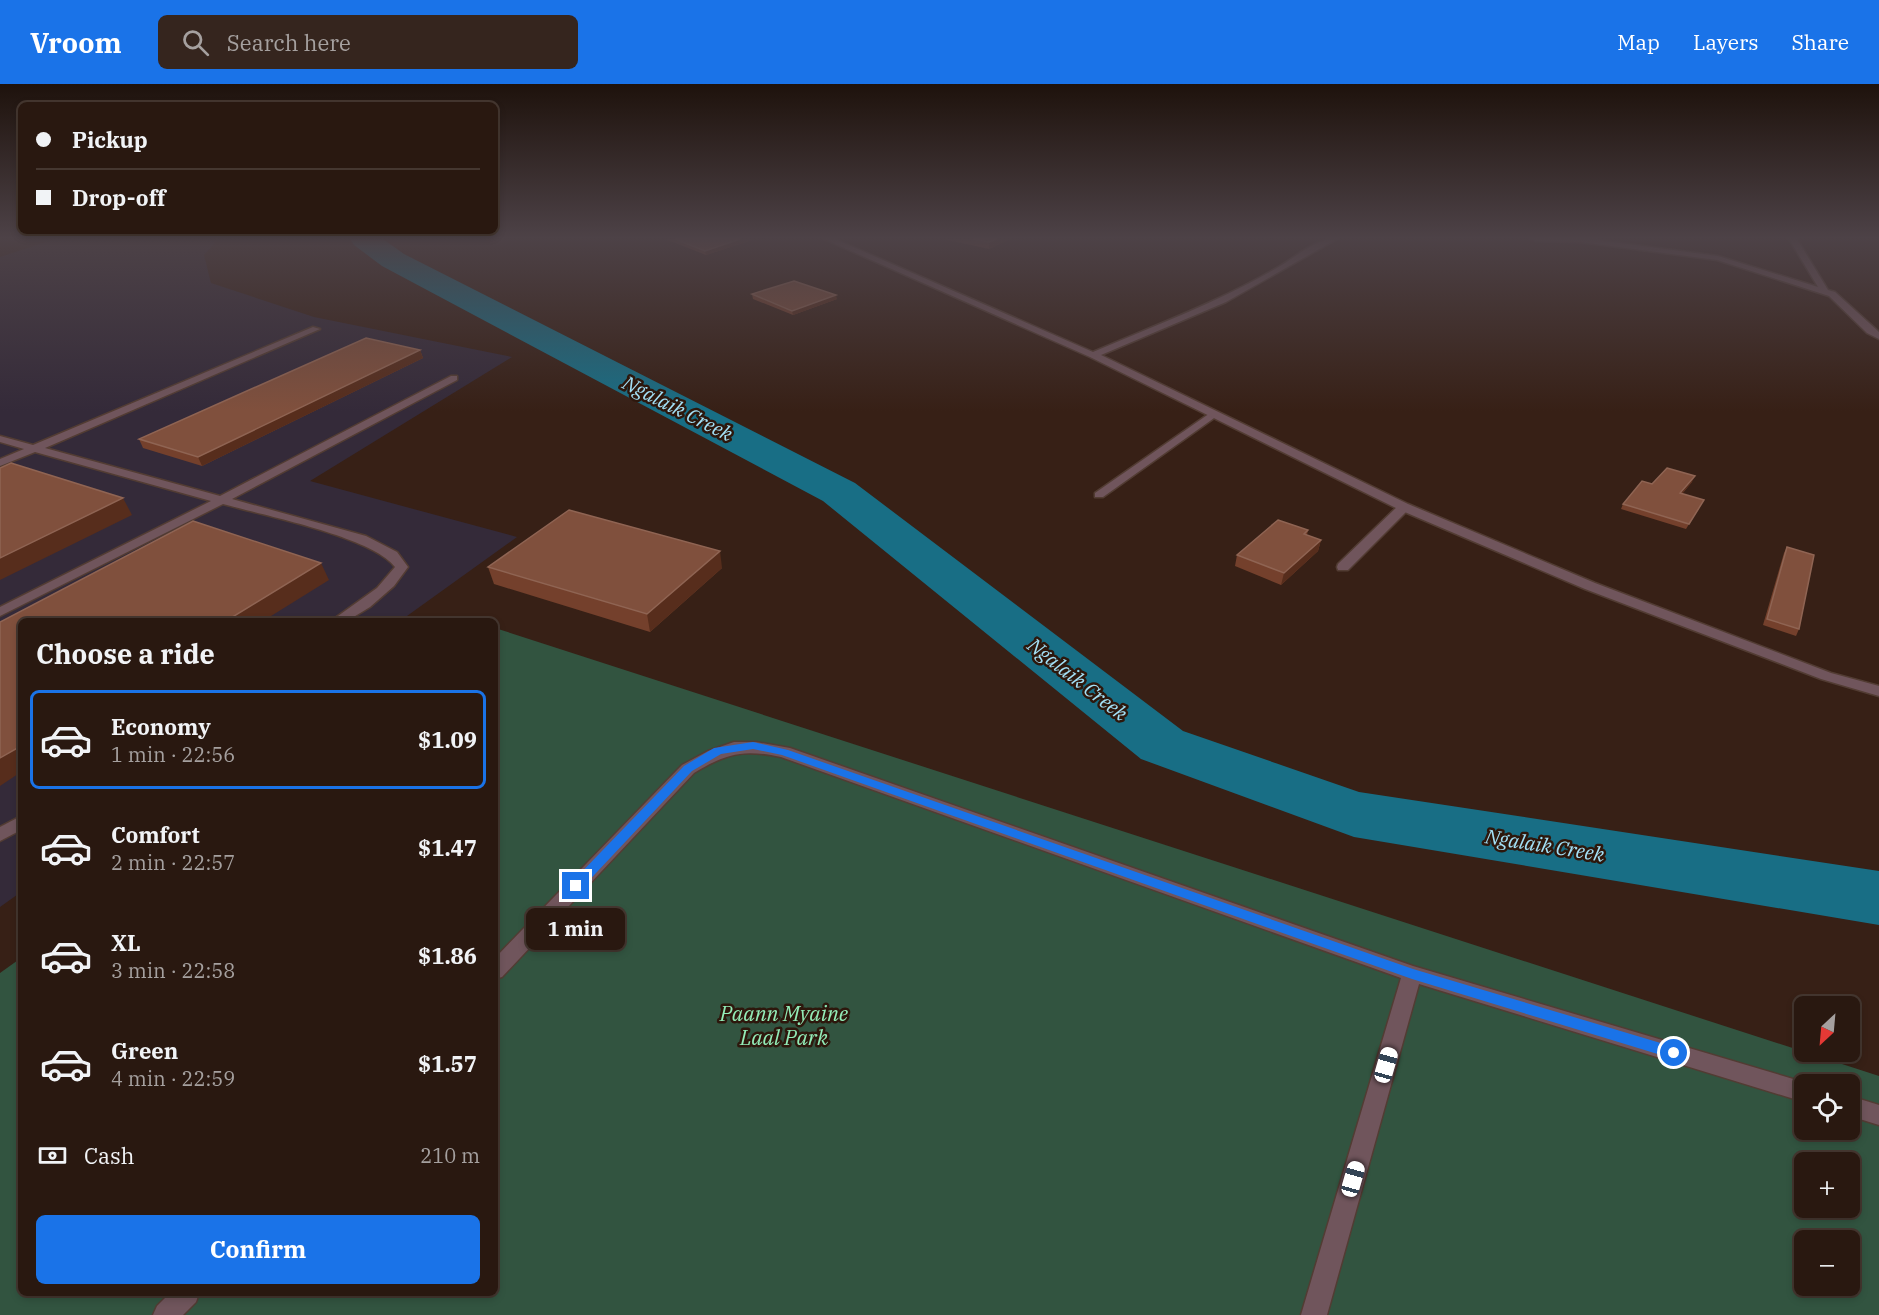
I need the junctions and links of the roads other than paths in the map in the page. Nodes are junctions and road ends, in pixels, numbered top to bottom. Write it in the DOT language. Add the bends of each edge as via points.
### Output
graph roads {
  1 [pos="959,296"];
  2 [pos="1229,296"];
  3 [pos="1836,296"];
  4 [pos="316,329"];
  5 [pos="1879,336"];
  6 [pos="1093,355"];
  7 [pos="454,378"];
  8 [pos="1213,414"];
  9 [pos="0,439"];
  10 [pos="33,449"];
  11 [pos="0,463"];
  12 [pos="1099,495"];
  13 [pos="220,501"];
  14 [pos="1404,507"];
  15 [pos="1343,567"];
  16 [pos="0,612"];
  17 [pos="343,618"];
  18 [pos="1879,691"];
  19 [pos="18,824"];
  20 [pos="0,836"];
  21 [pos="498,968"];
  22 [pos="1412,974"];
  23 [pos="1794,1089"];
  24 [pos="1860,1109"];
  25 [pos="1879,1115"];
  26 [pos="184,1296"];
  27 [pos="166,1315"];
  28 [pos="1314,1315"];
  1 -- 6 [label="street"];
  2 -- 6 [label="street"];
  3 -- 5 [label="street"];
  4 -- 10 [label="street"];
  6 -- 8 [label="street"];
  7 -- 13 [label="street"];
  8 -- 12 [label="street"];
  8 -- 14 [label="street"];
  9 -- 10 [label="street"];
  10 -- 11 [label="street"];
  10 -- 13 [label="street"];
  13 -- 16 [label="street"];
  13 -- 17 [label="street" via="362,539 393,555 402,567 394,579"];
  14 -- 15 [label="street"];
  14 -- 18 [label="street" via="1590,586 1826,676"];
  19 -- 20 [label="street"];
  21 -- 22 [label="street" via="688,769 718,751 753,745 784,752"];
  22 -- 23 [label="street"];
  22 -- 28 [label="street"];
  24 -- 25 [label="street"];
  26 -- 27 [label="street"];
}
